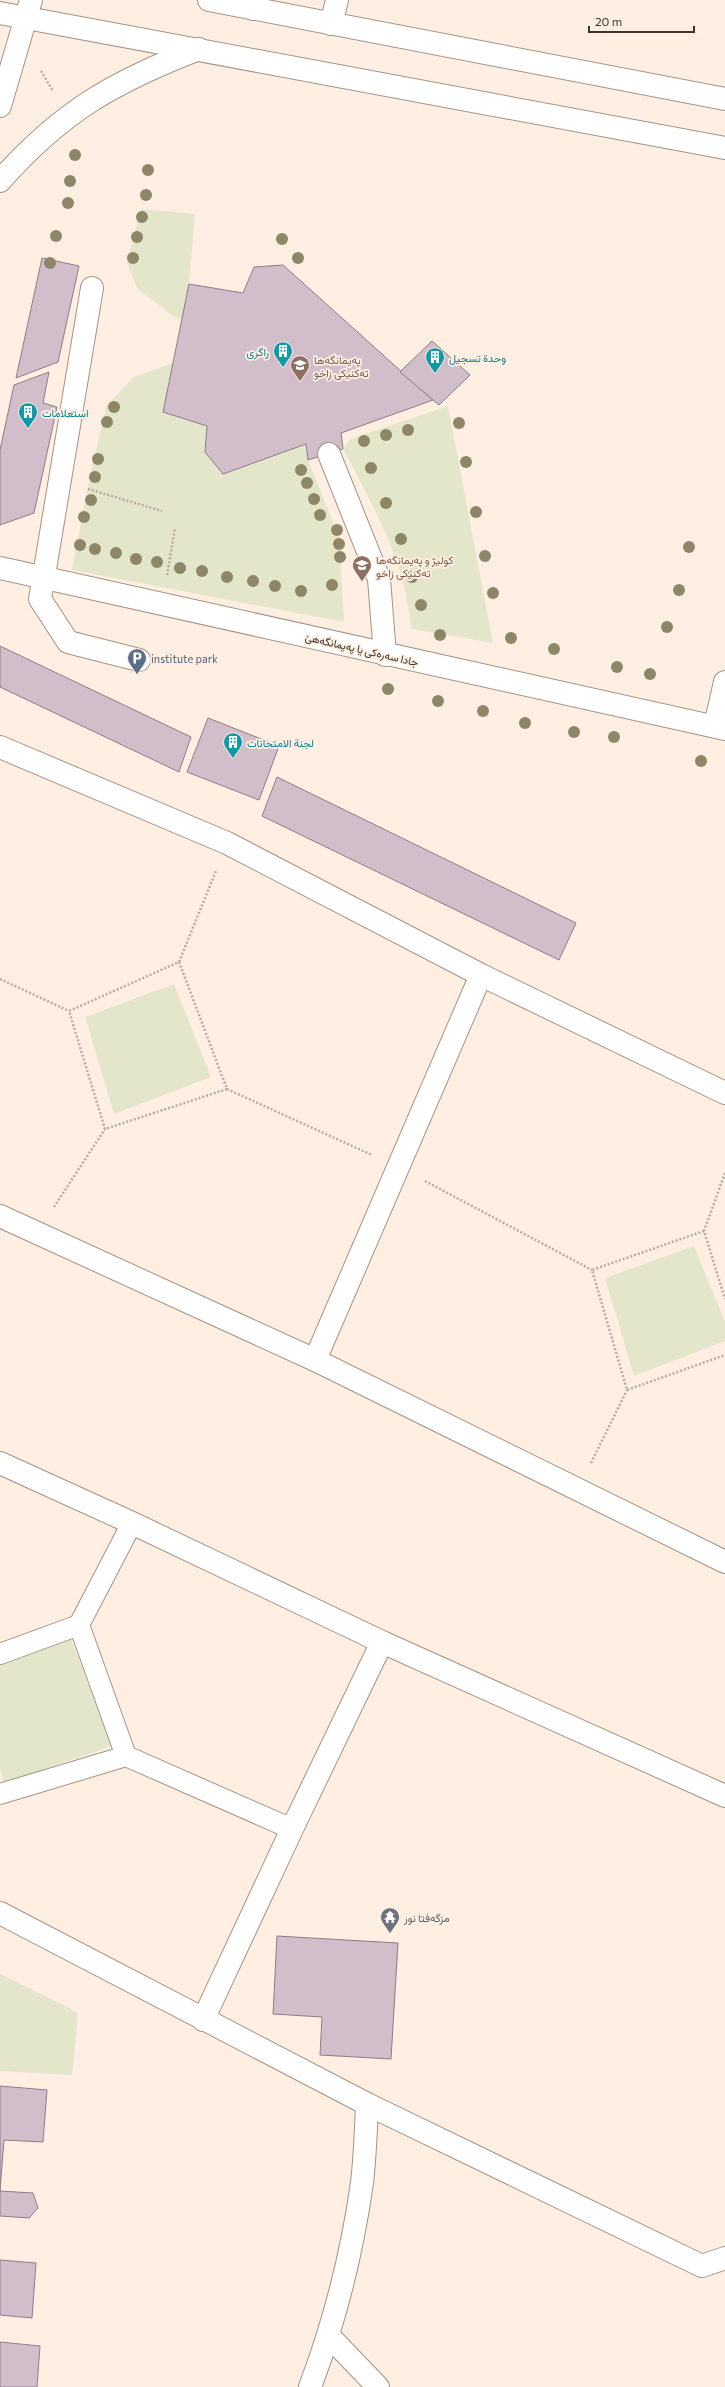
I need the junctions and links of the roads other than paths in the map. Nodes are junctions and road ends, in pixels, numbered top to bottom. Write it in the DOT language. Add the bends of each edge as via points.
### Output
graph roads {
  1 [pos="208,0"];
  2 [pos="337,0"];
  3 [pos="246,4"];
  4 [pos="28,9"];
  5 [pos="0,12"];
  6 [pos="331,24"];
  7 [pos="199,50"];
  8 [pos="725,99"];
  9 [pos="0,106"];
  10 [pos="725,148"];
  11 [pos="0,181"];
  12 [pos="92,288"];
  13 [pos="329,454"];
  14 [pos="0,568"];
  15 [pos="42,578"];
  16 [pos="385,655"];
  17 [pos="139,660"];
  18 [pos="725,682"];
  19 [pos="720,728"];
  20 [pos="0,747"];
  21 [pos="481,975"];
  22 [pos="725,1093"];
  23 [pos="0,1216"];
  24 [pos="315,1360"];
  25 [pos="0,1463"];
  26 [pos="132,1523"];
  27 [pos="725,1562"];
  28 [pos="79,1625"];
  29 [pos="382,1642"];
  30 [pos="0,1654"];
  31 [pos="126,1756"];
  32 [pos="0,1794"];
  33 [pos="725,1796"];
  34 [pos="292,1829"];
  35 [pos="0,1913"];
  36 [pos="203,2020"];
  37 [pos="367,2104"];
  38 [pos="725,2258"];
  39 [pos="329,2336"];
  40 [pos="310,2387"];
  41 [pos="378,2387"];
  1 -- 3 [label="street"];
  2 -- 6 [label="street"];
  3 -- 6 [label="street"];
  4 -- 5 [label="street"];
  4 -- 7 [label="street"];
  4 -- 9 [label="street"];
  6 -- 8 [label="street"];
  7 -- 10 [label="street"];
  7 -- 11 [label="street" via="152,67 108,89 67,115 28,150"];
  12 -- 15 [label="street"];
  13 -- 16 [label="street" via="379,579"];
  14 -- 15 [label="street, جادا سه‌ره‌كى يا په‌يمانگه‌هێ"];
  15 -- 16 [label="street, جادا سه‌ره‌كى يا په‌يمانگه‌هێ"];
  15 -- 17 [label="street" via="40,599 68,642"];
  16 -- 19 [label="street, جادا سه‌ره‌كى يا په‌يمانگه‌هێ"];
  18 -- 19 [label="street"];
  20 -- 21 [label="street" via="227,843"];
  21 -- 22 [label="street"];
  21 -- 24 [label="street"];
  23 -- 24 [label="street"];
  24 -- 27 [label="street"];
  25 -- 26 [label="street"];
  26 -- 28 [label="lane"];
  26 -- 29 [label="street"];
  28 -- 30 [label="lane"];
  28 -- 31 [label="lane"];
  29 -- 33 [label="street"];
  29 -- 34 [label="street"];
  31 -- 32 [label="lane"];
  31 -- 34 [label="lane"];
  34 -- 36 [label="street"];
  35 -- 36 [label="street"];
  36 -- 37 [label="street"];
  37 -- 38 [label="street" via="702,2266"];
  37 -- 39 [label="street" via="362,2182 349,2260"];
  39 -- 40 [label="street"];
  39 -- 41 [label="street"];
}
